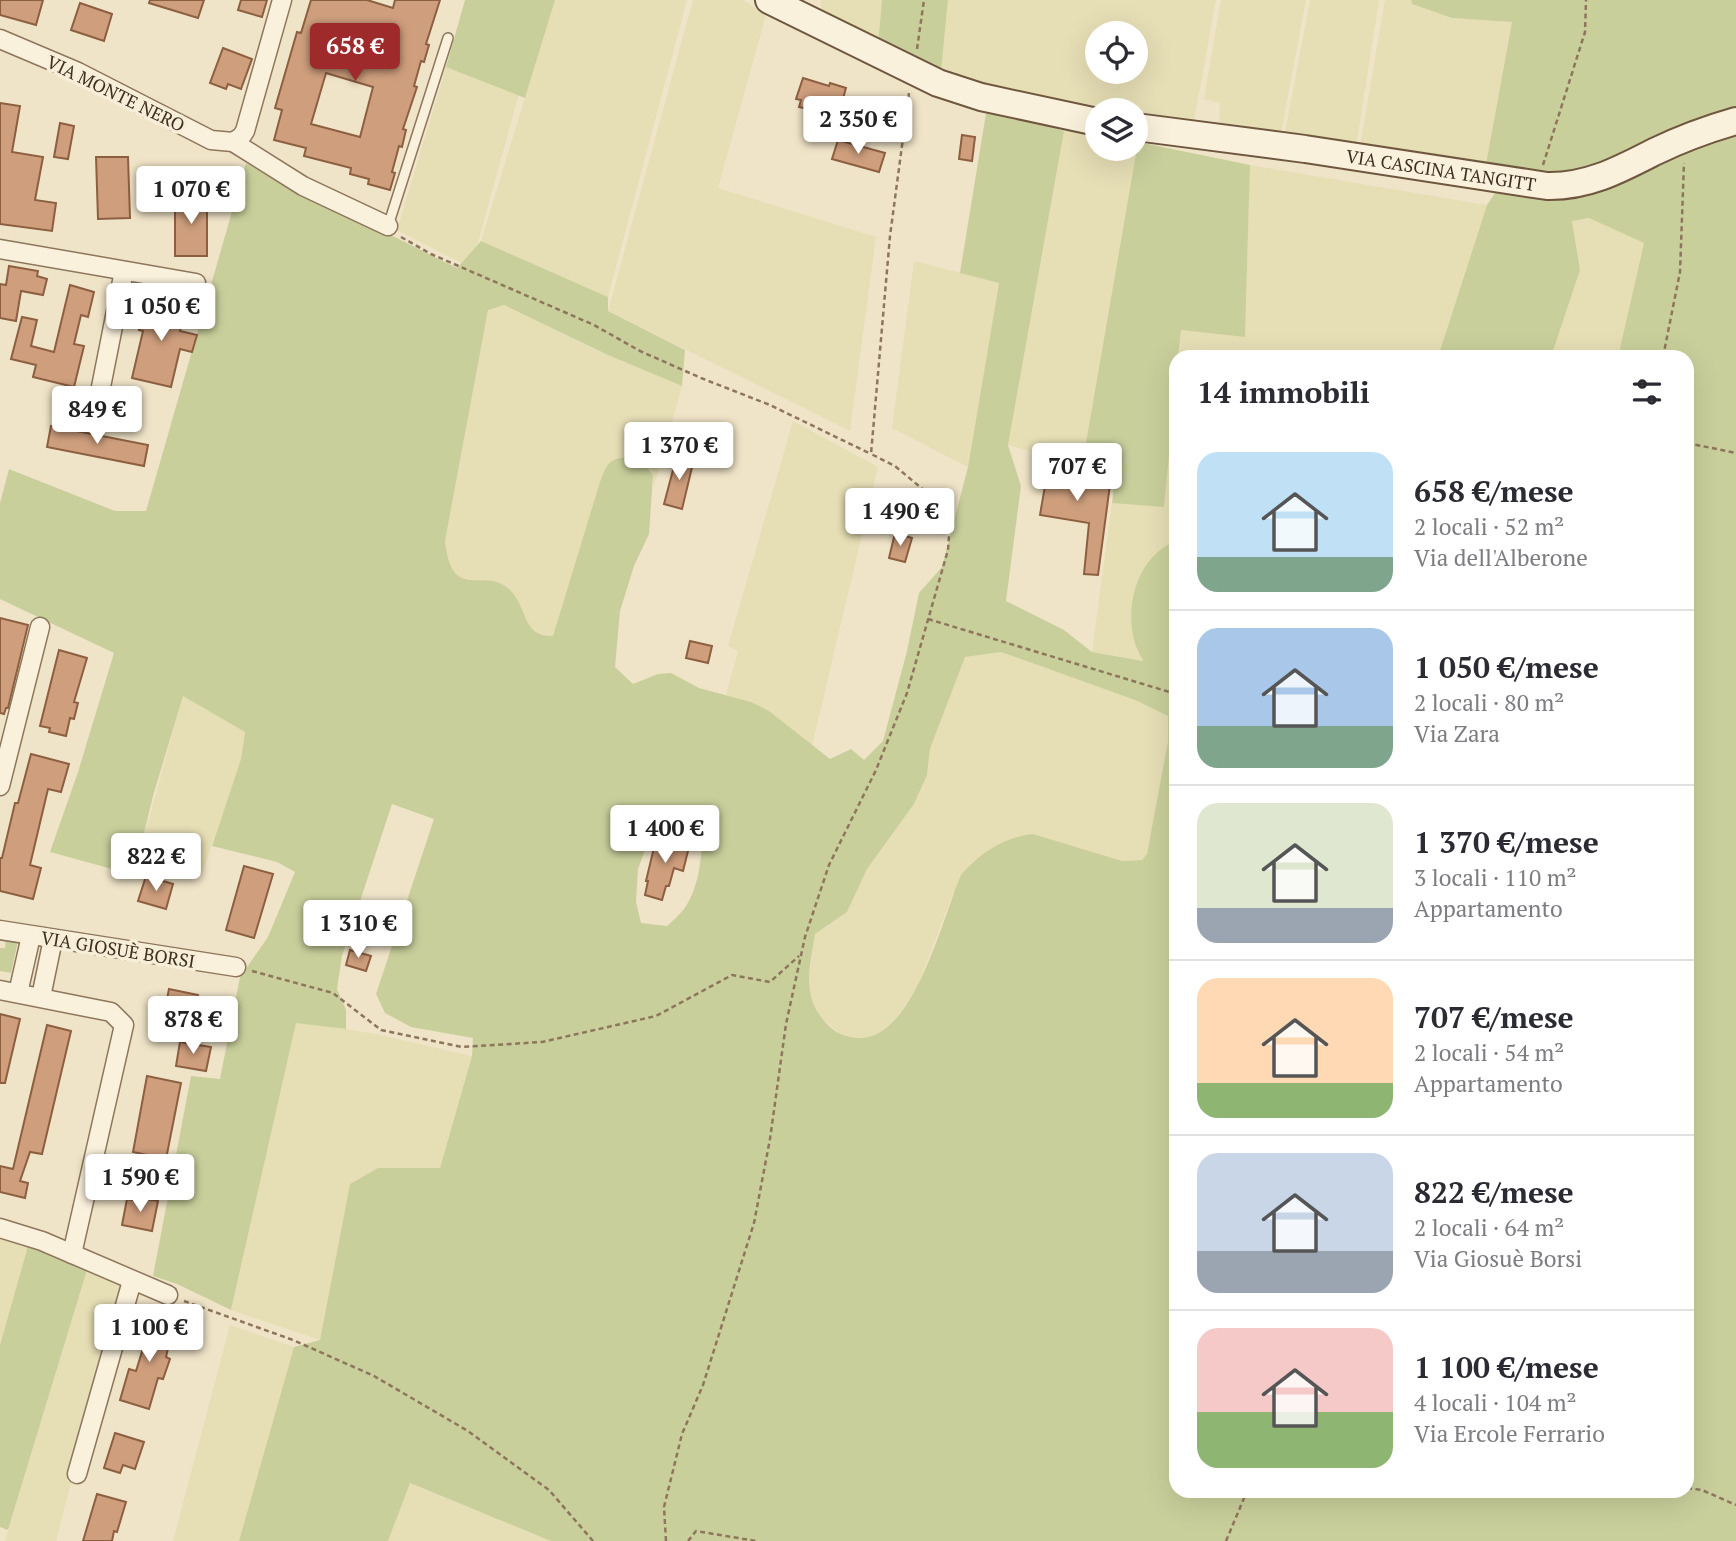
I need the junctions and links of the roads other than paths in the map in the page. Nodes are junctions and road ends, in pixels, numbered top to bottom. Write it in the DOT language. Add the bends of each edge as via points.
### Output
graph roads {
  1 [pos="282,0"];
  2 [pos="769,0"];
  3 [pos="448,38"];
  4 [pos="0,39"];
  5 [pos="1085,119"];
  6 [pos="1736,121"];
  7 [pos="1148,129"];
  8 [pos="233,142"];
  9 [pos="388,226"];
  10 [pos="0,249"];
  11 [pos="124,271"];
  12 [pos="196,284"];
  13 [pos="100,392"];
  14 [pos="40,627"];
  15 [pos="0,786"];
  16 [pos="0,930"];
  17 [pos="31,936"];
  18 [pos="53,939"];
  19 [pos="236,967"];
  20 [pos="9,992"];
  21 [pos="41,997"];
  22 [pos="0,1228"];
  23 [pos="72,1254"];
  24 [pos="132,1281"];
  25 [pos="168,1295"];
  26 [pos="77,1474"];
  1 -- 8 [label="street" via="245,131"];
  2 -- 5 [label="street" via="912,72 981,97"];
  3 -- 9 [label="lane"];
  4 -- 8 [label="street, VIA MONTE NERO" via="78,72 211,140"];
  6 -- 7 [label="street, VIA CASCINA TANGITT" via="1685,138 1591,181 1563,187"];
  8 -- 9 [label="street, VIA MONTE NERO" via="303,186"];
  10 -- 11 [label="street"];
  11 -- 12 [label="street"];
  11 -- 13 [label="street"];
  14 -- 15 [label="street"];
  16 -- 17 [label="street, VIA GIOSUÈ BORSI"];
  17 -- 18 [label="street, VIA GIOSUÈ BORSI"];
  17 -- 20 [label="street"];
  18 -- 19 [label="street, VIA GIOSUÈ BORSI"];
  18 -- 21 [label="street"];
  20 -- 21 [label="street"];
  21 -- 23 [label="street" via="111,1012 124,1025"];
  22 -- 23 [label="street"];
  23 -- 24 [label="street"];
  24 -- 25 [label="street"];
  24 -- 26 [label="street"];
}
